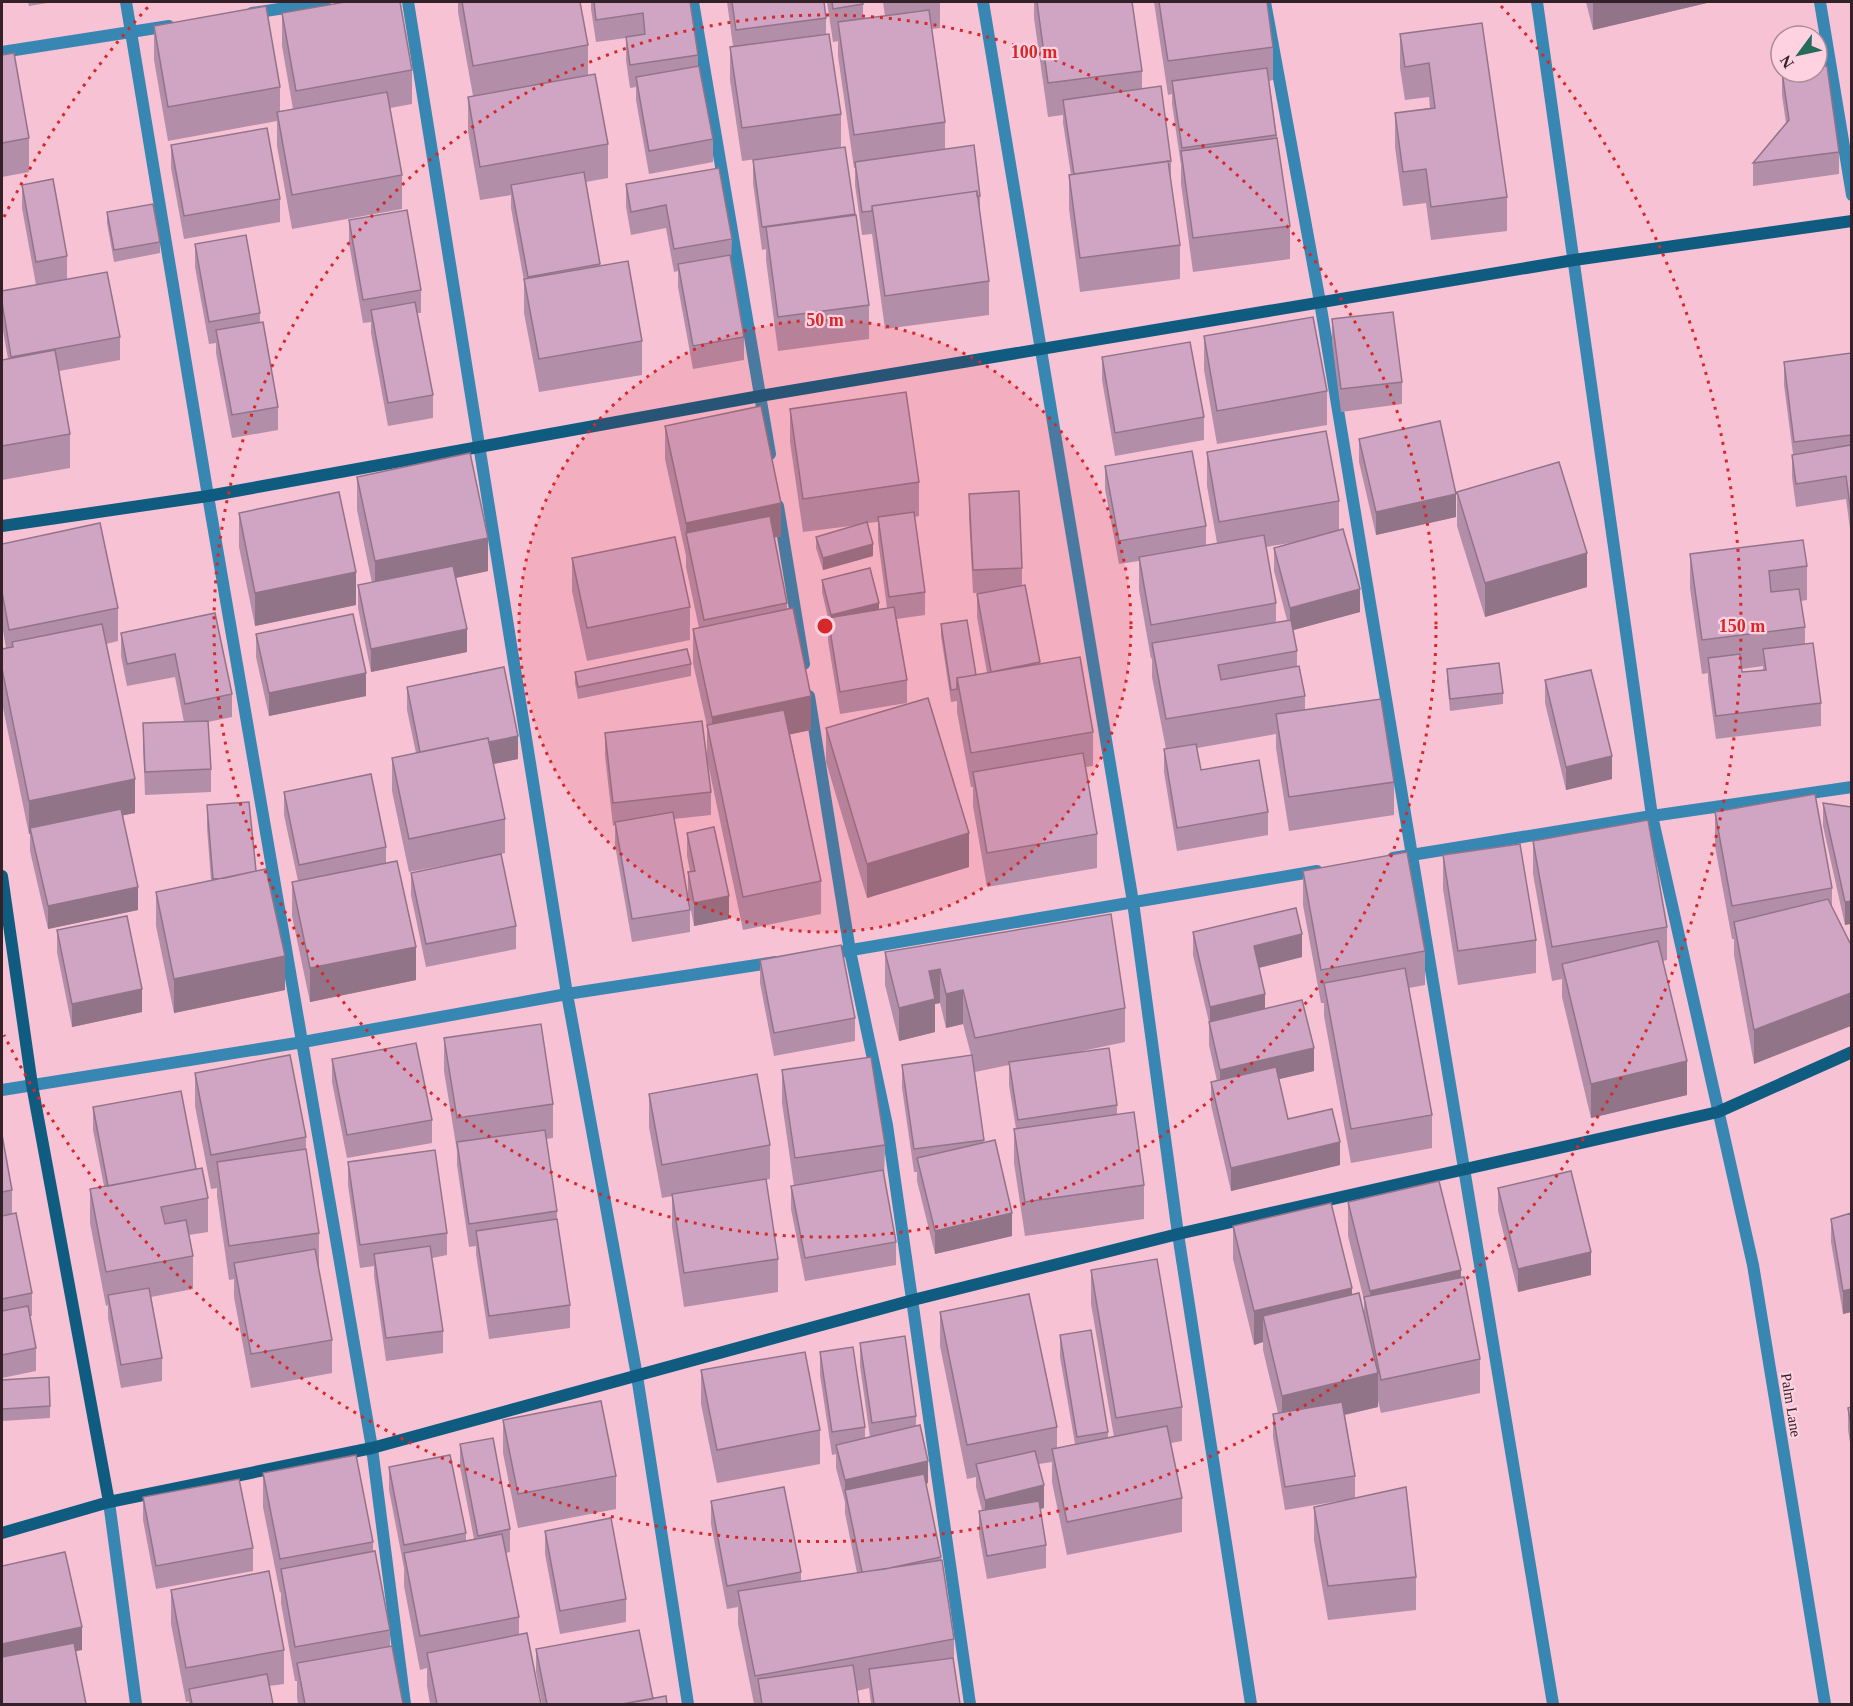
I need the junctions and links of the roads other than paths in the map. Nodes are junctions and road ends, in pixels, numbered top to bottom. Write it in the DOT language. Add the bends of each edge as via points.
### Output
graph roads {
  1 [pos="126,2"];
  2 [pos="325,2"];
  3 [pos="408,2"];
  4 [pos="693,2"];
  5 [pos="983,2"];
  6 [pos="1265,2"];
  7 [pos="1537,2"];
  8 [pos="1820,2"];
  9 [pos="234,16"];
  10 [pos="177,25"];
  11 [pos="131,32"];
  12 [pos="2,52"];
  13 [pos="1851,195"];
  14 [pos="1851,221"];
  15 [pos="1574,260"];
  16 [pos="1320,302"];
  17 [pos="1041,350"];
  18 [pos="760,396"];
  19 [pos="478,445"];
  20 [pos="772,467"];
  21 [pos="776,490"];
  22 [pos="208,496"];
  23 [pos="2,526"];
  24 [pos="1851,787"];
  25 [pos="1652,816"];
  26 [pos="1412,855"];
  27 [pos="1377,861"];
  28 [pos="1330,869"];
  29 [pos="2,876"];
  30 [pos="1133,902"];
  31 [pos="850,951"];
  32 [pos="814,956"];
  33 [pos="791,960"];
  34 [pos="567,994"];
  35 [pos="303,1042"];
  36 [pos="1851,1052"];
  37 [pos="32,1085"];
  38 [pos="2,1090"];
  39 [pos="1718,1112"];
  40 [pos="1466,1169"];
  41 [pos="1178,1234"];
  42 [pos="913,1300"];
  43 [pos="637,1376"];
  44 [pos="372,1448"];
  45 [pos="109,1502"];
  46 [pos="2,1533"];
  47 [pos="136,1704"];
  48 [pos="405,1704"];
  49 [pos="688,1704"];
  50 [pos="970,1704"];
  51 [pos="1251,1704"];
  52 [pos="1553,1704"];
  53 [pos="1825,1704"];
  1 -- 11 [label="street"];
  2 -- 9 [label="street"];
  3 -- 19 [label="street"];
  4 -- 18 [label="street"];
  5 -- 17 [label="street"];
  6 -- 16 [label="street"];
  7 -- 15 [label="street, Palm Lane"];
  8 -- 13 [label="street"];
  10 -- 11 [label="street"];
  11 -- 12 [label="street"];
  11 -- 22 [label="street"];
  14 -- 15 [label="street"];
  15 -- 16 [label="street"];
  15 -- 25 [label="street, Palm Lane"];
  16 -- 17 [label="street"];
  16 -- 26 [label="street"];
  17 -- 18 [label="street"];
  17 -- 30 [label="street"];
  18 -- 19 [label="street"];
  18 -- 20 [label="street"];
  19 -- 22 [label="street"];
  19 -- 34 [label="street"];
  21 -- 31 [label="street"];
  22 -- 23 [label="street"];
  22 -- 35 [label="street"];
  24 -- 25 [label="street"];
  25 -- 26 [label="street"];
  25 -- 39 [label="street, Palm Lane"];
  26 -- 27 [label="street"];
  26 -- 40 [label="street"];
  28 -- 30 [label="street"];
  29 -- 37 [label="street"];
  30 -- 31 [label="street"];
  30 -- 41 [label="street"];
  31 -- 32 [label="street"];
  31 -- 42 [label="street" via="887,1125"];
  33 -- 34 [label="street"];
  34 -- 35 [label="street"];
  34 -- 43 [label="street"];
  35 -- 37 [label="street"];
  35 -- 44 [label="street"];
  36 -- 39 [label="street"];
  37 -- 38 [label="street"];
  37 -- 45 [label="street"];
  39 -- 40 [label="street"];
  39 -- 53 [label="street, Palm Lane" via="1753,1265"];
  40 -- 41 [label="street"];
  40 -- 52 [label="street"];
  41 -- 42 [label="street"];
  41 -- 51 [label="street"];
  42 -- 43 [label="street"];
  42 -- 50 [label="street"];
  43 -- 44 [label="street"];
  43 -- 49 [label="street"];
  44 -- 45 [label="street"];
  44 -- 48 [label="street"];
  45 -- 46 [label="street"];
  45 -- 47 [label="street"];
}
